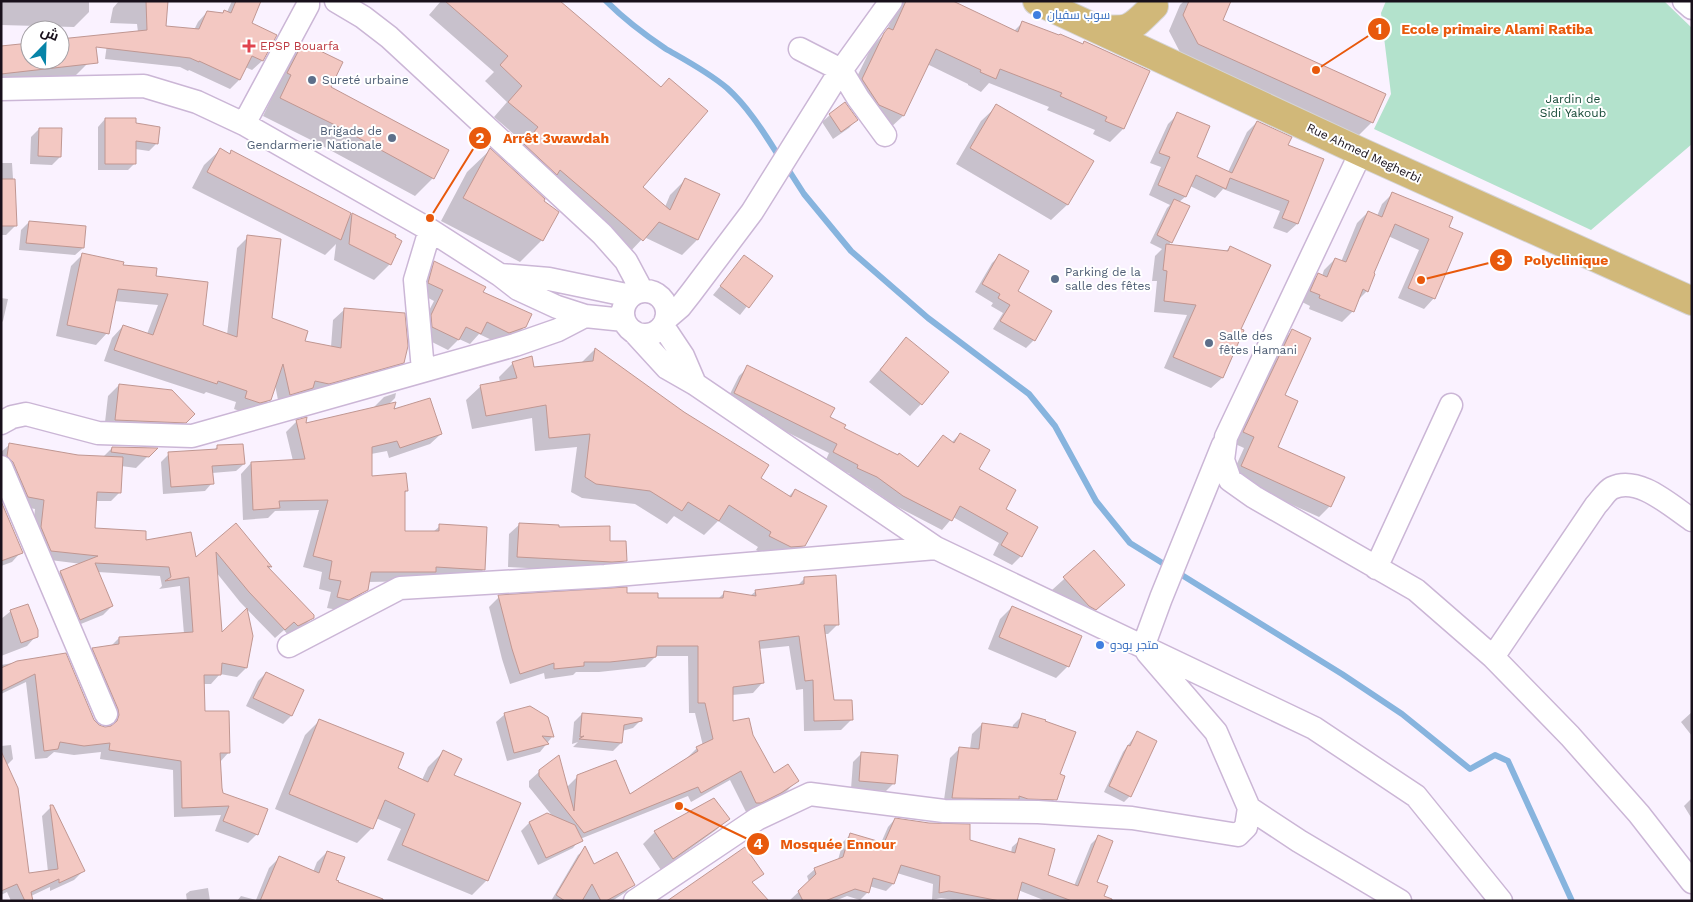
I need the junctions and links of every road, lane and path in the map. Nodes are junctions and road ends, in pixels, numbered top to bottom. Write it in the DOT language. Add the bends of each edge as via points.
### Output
graph roads {
  1 [pos="308,1"];
  2 [pos="336,1"];
  3 [pos="891,1"];
  4 [pos="1037,1"];
  5 [pos="1684,1"];
  6 [pos="1155,4"];
  7 [pos="1692,8"];
  8 [pos="1098,29"];
  9 [pos="1135,46"];
  10 [pos="800,49"];
  11 [pos="1167,62"];
  12 [pos="839,73"];
  13 [pos="1,89"];
  14 [pos="244,124"];
  15 [pos="885,135"];
  16 [pos="1361,152"];
  17 [pos="430,230"];
  18 [pos="500,275"];
  19 [pos="702,277"];
  20 [pos="643,293"];
  21 [pos="1692,301"];
  22 [pos="585,316"];
  23 [pos="665,322"];
  24 [pos="629,326"];
  25 [pos="423,370"];
  26 [pos="695,384"];
  27 [pos="1451,405"];
  28 [pos="1,423"];
  29 [pos="1226,437"];
  30 [pos="1,468"];
  31 [pos="1692,520"];
  32 [pos="936,548"];
  33 [pos="1376,568"];
  34 [pos="289,646"];
  35 [pos="1144,647"];
  36 [pos="1493,657"];
  37 [pos="106,714"];
  38 [pos="1249,808"];
  39 [pos="1692,882"];
  40 [pos="635,901"];
  41 [pos="1400,901"];
  42 [pos="1501,901"];
  1 -- 14 [label="street"];
  2 -- 20 [label="street" via="389,37 602,234 626,261"];
  3 -- 12 [label="street"];
  4 -- 8 [label="main road, Rue Ahmed Megherbi"];
  5 -- 7 [label="street"];
  6 -- 8 [label="main road" via="1133,26 1123,30"];
  6 -- 9 [label="main road"];
  6 -- 11 [label="main road" via="1154,38"];
  8 -- 9 [label="main road, Rue Ahmed Megherbi"];
  9 -- 11 [label="main road, Rue Ahmed Megherbi"];
  10 -- 12 [label="street"];
  11 -- 16 [label="main road, Rue Ahmed Megherbi"];
  12 -- 15 [label="street"];
  12 -- 19 [label="street" via="752,212"];
  13 -- 14 [label="street" via="144,86 197,102"];
  14 -- 17 [label="street"];
  16 -- 21 [label="main road, Rue Ahmed Megherbi"];
  16 -- 29 [label="street"];
  17 -- 18 [label="street"];
  17 -- 25 [label="street" via="415,280"];
  18 -- 20 [label="street"];
  18 -- 22 [label="street" via="518,289"];
  19 -- 20 [label="street"];
  19 -- 23 [label="street"];
  20 -- 23 [label="street" via="666,305"];
  20 -- 24 [label="street" via="624,307"];
  22 -- 24 [label="street"];
  22 -- 25 [label="street" via="558,330 515,345"];
  23 -- 24 [label="street" via="659,330 647,335"];
  23 -- 26 [label="street"];
  24 -- 26 [label="street" via="667,368"];
  25 -- 28 [label="street" via="192,436 98,433 26,414"];
  26 -- 32 [label="street"];
  27 -- 33 [label="street"];
  29 -- 33 [label="street" via="1223,460 1230,480"];
  29 -- 35 [label="street"];
  30 -- 37 [label="street"];
  31 -- 36 [label="street" via="1644,488 1623,484 1610,489"];
  32 -- 34 [label="street" via="605,576 400,588"];
  32 -- 35 [label="street"];
  33 -- 36 [label="street" via="1416,590"];
  35 -- 38 [label="street" via="1216,732"];
  35 -- 42 [label="street" via="1314,728 1416,796"];
  36 -- 39 [label="street" via="1570,736 1639,814"];
  38 -- 40 [label="street" via="1246,827 1238,835 1132,818 944,810 810,794 757,819"];
  38 -- 41 [label="street"];
}
